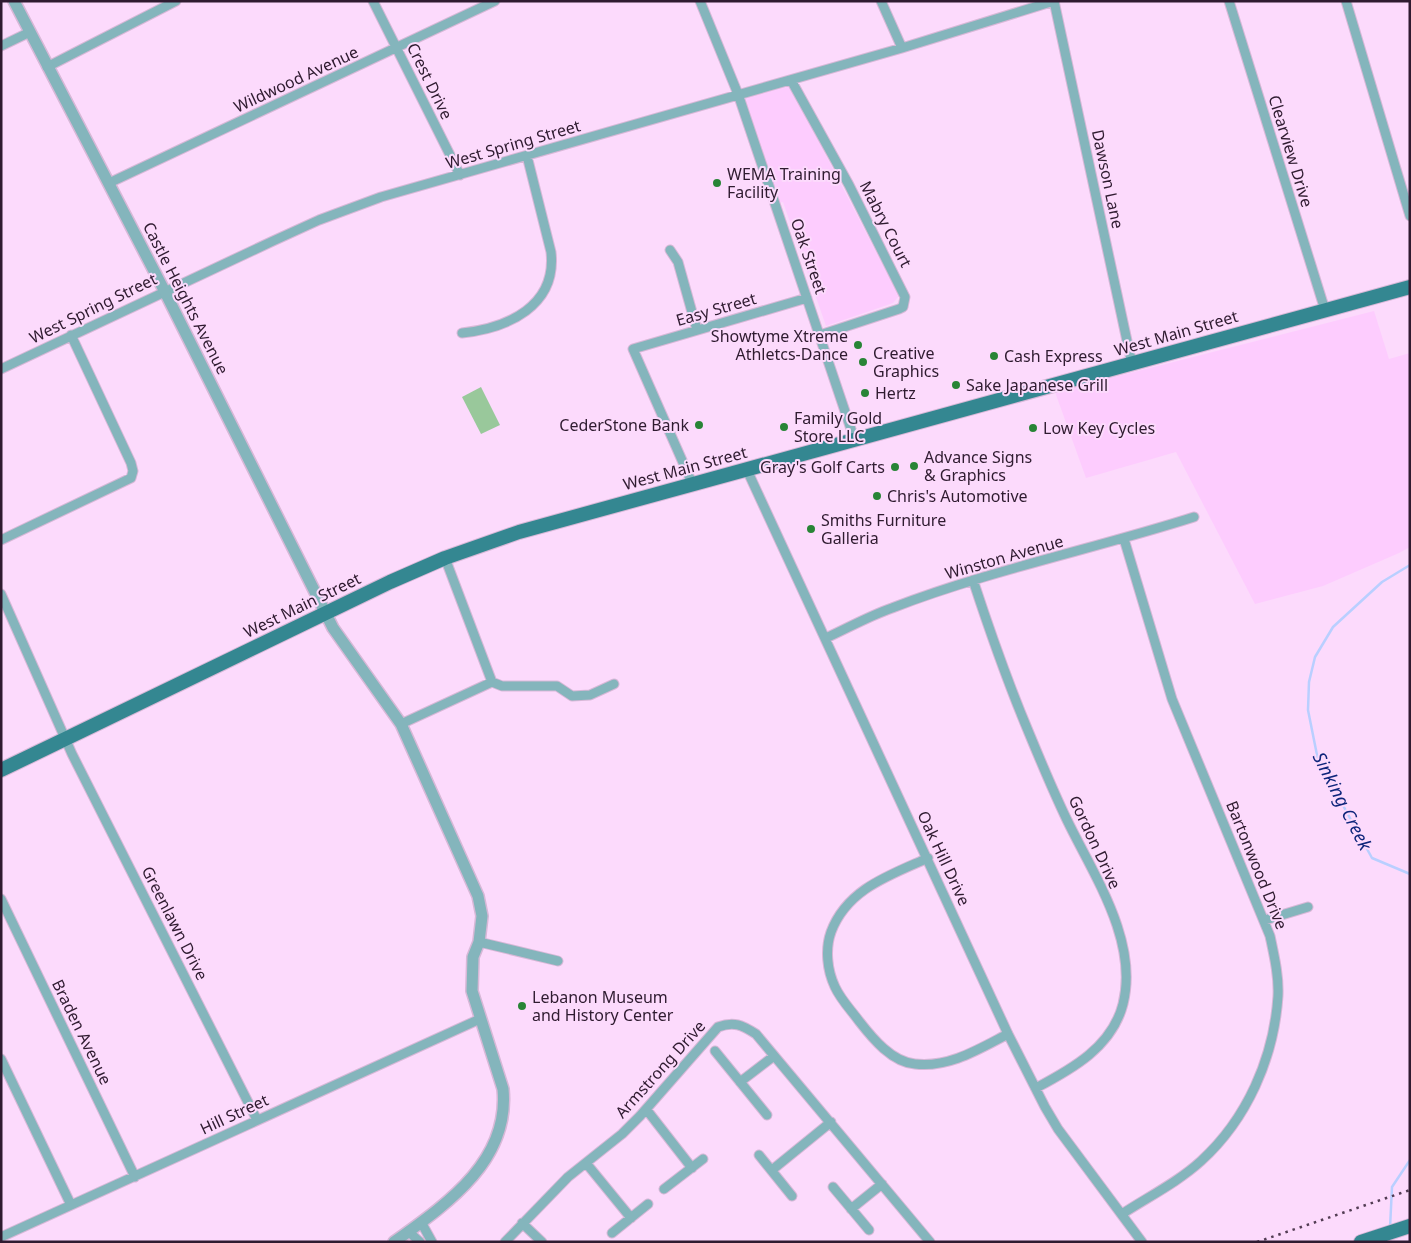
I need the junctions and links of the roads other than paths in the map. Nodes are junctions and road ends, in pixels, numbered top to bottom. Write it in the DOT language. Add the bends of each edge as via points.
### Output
graph roads {
  1 [pos="14,1"];
  2 [pos="176,1"];
  3 [pos="373,1"];
  4 [pos="495,1"];
  5 [pos="700,1"];
  6 [pos="881,1"];
  7 [pos="1054,1"];
  8 [pos="1228,1"];
  9 [pos="1346,1"];
  10 [pos="30,32"];
  11 [pos="1,46"];
  12 [pos="902,48"];
  13 [pos="398,49"];
  14 [pos="47,66"];
  15 [pos="791,80"];
  16 [pos="738,94"];
  17 [pos="527,156"];
  18 [pos="460,175"];
  19 [pos="109,183"];
  20 [pos="1410,216"];
  21 [pos="670,250"];
  22 [pos="1410,287"];
  23 [pos="164,290"];
  24 [pos="807,298"];
  25 [pos="1325,310"];
  26 [pos="697,330"];
  27 [pos="462,333"];
  28 [pos="71,335"];
  29 [pos="820,335"];
  30 [pos="1132,364"];
  31 [pos="1,369"];
  32 [pos="854,438"];
  33 [pos="747,470"];
  34 [pos="692,483"];
  35 [pos="1194,517"];
  36 [pos="1124,539"];
  37 [pos="1,540"];
  38 [pos="445,558"];
  39 [pos="973,580"];
  40 [pos="1,594"];
  41 [pos="326,612"];
  42 [pos="826,638"];
  43 [pos="492,682"];
  44 [pos="614,684"];
  45 [pos="401,724"];
  46 [pos="66,738"];
  47 [pos="1,770"];
  48 [pos="928,858"];
  49 [pos="1,899"];
  50 [pos="1308,907"];
  51 [pos="1265,920"];
  52 [pos="479,942"];
  53 [pos="558,961"];
  54 [pos="480,1019"];
  55 [pos="1008,1034"];
  56 [pos="714,1052"];
  57 [pos="774,1056"];
  58 [pos="1,1059"];
  59 [pos="740,1082"];
  60 [pos="1036,1088"];
  61 [pos="646,1109"];
  62 [pos="767,1115"];
  63 [pos="258,1120"];
  64 [pos="831,1122"];
  65 [pos="759,1155"];
  66 [pos="703,1159"];
  67 [pos="586,1163"];
  68 [pos="692,1168"];
  69 [pos="772,1170"];
  70 [pos="135,1177"];
  71 [pos="882,1184"];
  72 [pos="833,1187"];
  73 [pos="664,1188"];
  74 [pos="792,1196"];
  75 [pos="648,1204"];
  76 [pos="71,1205"];
  77 [pos="851,1209"];
  78 [pos="1122,1214"];
  79 [pos="631,1218"];
  80 [pos="421,1222"];
  81 [pos="522,1223"];
  82 [pos="1410,1226"];
  83 [pos="869,1230"];
  84 [pos="408,1232"];
  85 [pos="612,1233"];
  86 [pos="1,1237"];
  87 [pos="1363,1241"];
  88 [pos="394,1242"];
  89 [pos="420,1242"];
  90 [pos="432,1242"];
  91 [pos="505,1242"];
  92 [pos="542,1242"];
  93 [pos="930,1242"];
  94 [pos="1142,1242"];
  1 -- 10 [label="street, Castle Heights Avenue"];
  2 -- 14 [label="street"];
  3 -- 13 [label="street, Crest Drive"];
  4 -- 13 [label="street, Wildwood Avenue"];
  5 -- 16 [label="street, Oak Street"];
  6 -- 12 [label="street"];
  7 -- 12 [label="street, West Spring Street"];
  7 -- 30 [label="street, Dawson Lane"];
  8 -- 25 [label="street, Clearview Drive"];
  9 -- 20 [label="street"];
  10 -- 11 [label="street"];
  10 -- 14 [label="street, Castle Heights Avenue"];
  12 -- 15 [label="street, West Spring Street"];
  13 -- 18 [label="street, Crest Drive"];
  13 -- 19 [label="street, Wildwood Avenue"];
  14 -- 19 [label="street, Castle Heights Avenue"];
  15 -- 16 [label="street, West Spring Street"];
  15 -- 29 [label="street, Mabry Court" via="849,185 905,297 903,307 899,309"];
  16 -- 17 [label="street, West Spring Street"];
  16 -- 24 [label="street, Oak Street"];
  17 -- 18 [label="street, West Spring Street"];
  17 -- 27 [label="street" via="551,252 548,283 521,316 494,327"];
  18 -- 23 [label="street, West Spring Street" via="345,210"];
  19 -- 23 [label="street, Castle Heights Avenue"];
  21 -- 26 [label="street" via="678,262"];
  22 -- 25 [label="main road, West Main Street"];
  23 -- 28 [label="street, West Spring Street"];
  23 -- 41 [label="street, Castle Heights Avenue"];
  24 -- 26 [label="street, Easy Street"];
  24 -- 29 [label="street, Oak Street"];
  25 -- 30 [label="main road, West Main Street"];
  26 -- 34 [label="street, Easy Street" via="633,349"];
  28 -- 31 [label="street, West Spring Street"];
  28 -- 37 [label="street" via="134,471 131,478"];
  29 -- 32 [label="street, Oak Street"];
  30 -- 32 [label="main road, West Main Street"];
  32 -- 33 [label="main road, West Main Street"];
  33 -- 34 [label="main road, West Main Street"];
  33 -- 42 [label="street, Oak Hill Drive"];
  34 -- 38 [label="main road, West Main Street" via="519,532"];
  35 -- 36 [label="street, Winston Avenue"];
  36 -- 39 [label="street, Winston Avenue"];
  36 -- 51 [label="street, Bartonwood Drive" via="1172,699"];
  38 -- 41 [label="main road, West Main Street"];
  38 -- 43 [label="street"];
  39 -- 42 [label="street, Winston Avenue" via="890,608"];
  39 -- 60 [label="street, Gordon Drive" via="1006,680 1062,810 1112,912 1127,970 1123,1004 1111,1032 1083,1061"];
  40 -- 46 [label="street, Greenlawn Drive"];
  41 -- 45 [label="street, Castle Heights Avenue" via="346,648"];
  41 -- 46 [label="main road, West Main Street"];
  42 -- 48 [label="street, Oak Hill Drive"];
  43 -- 44 [label="street" via="502,686 557,686 572,696 590,695"];
  43 -- 45 [label="street"];
  45 -- 52 [label="street, Castle Heights Avenue" via="478,896 482,916"];
  46 -- 47 [label="main road, West Main Street"];
  46 -- 63 [label="street, Greenlawn Drive"];
  48 -- 55 [label="street, Oak Hill Drive"];
  48 -- 55 [label="street" via="867,888 842,911 827,946 834,986 863,1026 896,1058 906,1063 948,1062"];
  49 -- 70 [label="street, Braden Avenue"];
  50 -- 51 [label="street"];
  51 -- 78 [label="street, Bartonwood Drive" via="1274,955 1278,995 1269,1046 1246,1106 1224,1137 1199,1163"];
  52 -- 53 [label="street"];
  52 -- 54 [label="street, Castle Heights Avenue" via="473,957 472,991"];
  54 -- 63 [label="street, Hill Street"];
  54 -- 80 [label="street, Castle Heights Avenue" via="503,1088 500,1129 491,1154 478,1171"];
  55 -- 60 [label="street, Oak Hill Drive"];
  56 -- 59 [label="street"];
  57 -- 59 [label="street"];
  57 -- 61 [label="street, Armstrong Drive" via="756,1034 741,1024 729,1023 718,1027"];
  57 -- 64 [label="street, Armstrong Drive"];
  58 -- 76 [label="street"];
  59 -- 62 [label="street"];
  60 -- 78 [label="street, Oak Hill Drive" via="1058,1128"];
  61 -- 67 [label="street, Armstrong Drive" via="622,1134"];
  61 -- 68 [label="street"];
  63 -- 70 [label="street, Hill Street"];
  64 -- 69 [label="street"];
  64 -- 71 [label="street, Armstrong Drive"];
  65 -- 69 [label="street"];
  66 -- 68 [label="street"];
  67 -- 79 [label="street"];
  67 -- 81 [label="street, Armstrong Drive"];
  68 -- 73 [label="street"];
  69 -- 74 [label="street"];
  70 -- 76 [label="street, Hill Street"];
  71 -- 77 [label="street"];
  71 -- 93 [label="street, Armstrong Drive"];
  72 -- 77 [label="street"];
  75 -- 79 [label="street"];
  76 -- 86 [label="street, Hill Street"];
  77 -- 83 [label="street"];
  78 -- 94 [label="street, Oak Hill Drive"];
  79 -- 85 [label="street"];
  80 -- 84 [label="street, Castle Heights Avenue"];
  80 -- 90 [label="street"];
  81 -- 91 [label="street, Armstrong Drive"];
  81 -- 92 [label="street"];
  82 -- 87 [label="main road"];
  84 -- 88 [label="street, Castle Heights Avenue"];
  84 -- 89 [label="street"];
}
